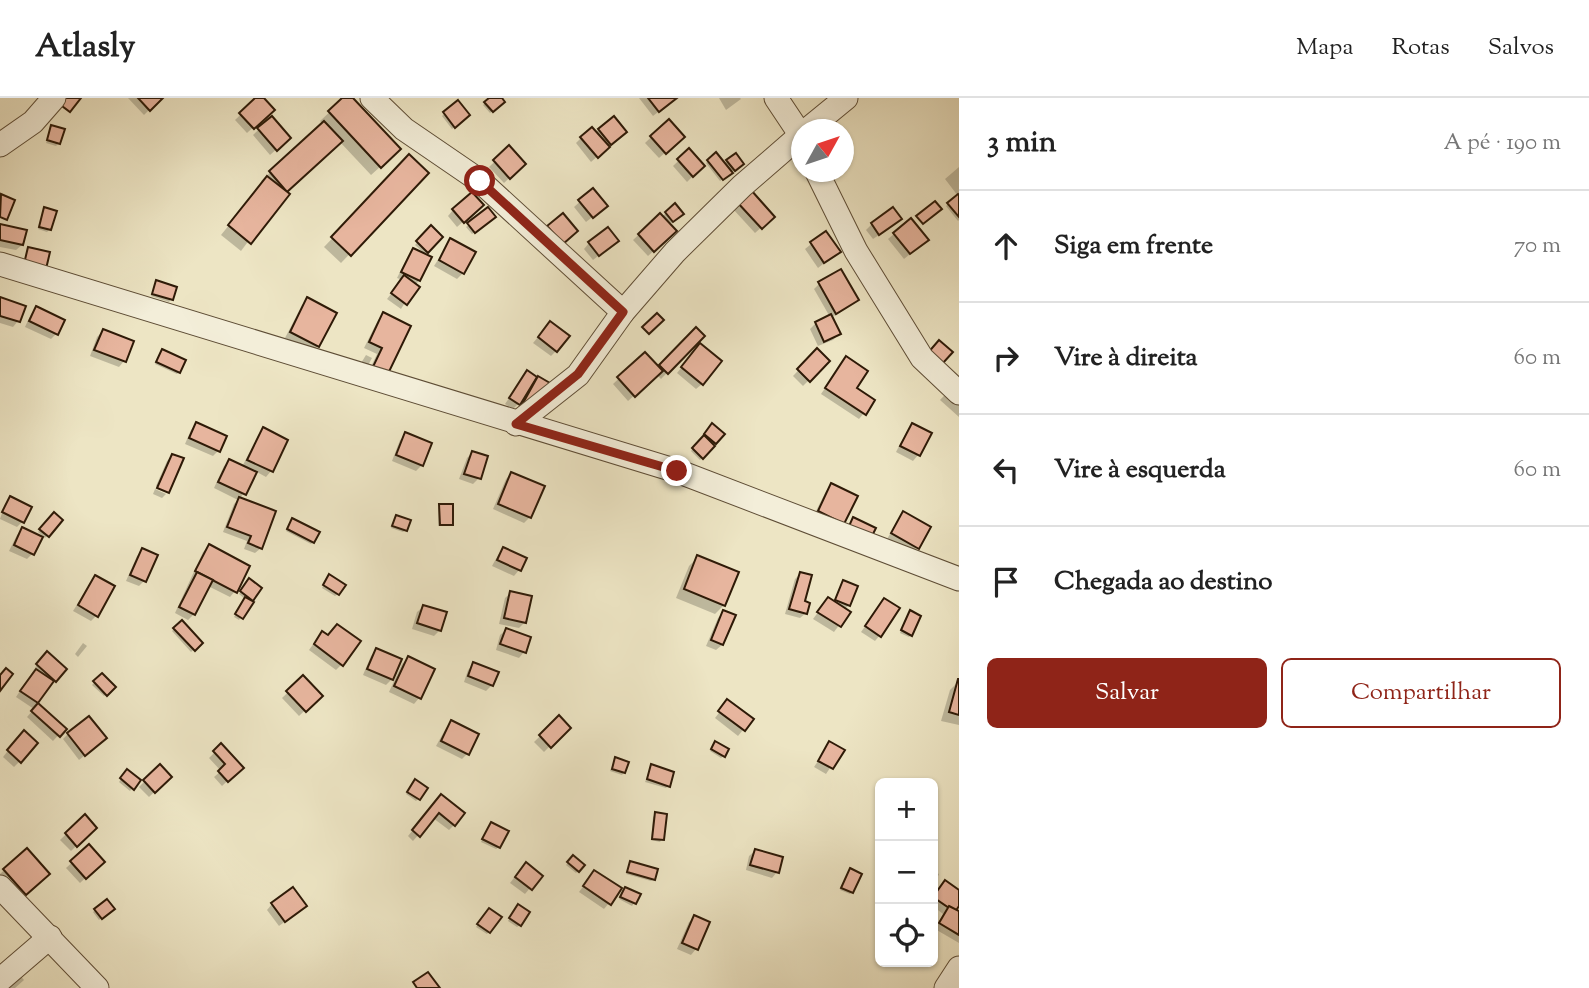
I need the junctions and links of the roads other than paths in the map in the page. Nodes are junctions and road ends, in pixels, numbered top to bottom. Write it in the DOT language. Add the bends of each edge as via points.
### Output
graph roads {
  1 [pos="54,98"];
  2 [pos="372,98"];
  3 [pos="776,98"];
  4 [pos="846,98"];
  5 [pos="820,119"];
  6 [pos="791,120"];
  7 [pos="791,144"];
  8 [pos="0,145"];
  9 [pos="822,182"];
  10 [pos="0,264"];
  11 [pos="623,312"];
  12 [pos="959,393"];
  13 [pos="516,424"];
  14 [pos="959,579"];
  15 [pos="0,887"];
  16 [pos="50,937"];
  17 [pos="959,968"];
  18 [pos="0,980"];
  19 [pos="97,988"];
  20 [pos="946,988"];
  1 -- 8 [label="street" via="33,122"];
  2 -- 11 [label="street" via="404,129 480,181"];
  3 -- 6 [label="street"];
  4 -- 5 [label="street"];
  7 -- 11 [label="street" via="675,252"];
  9 -- 12 [label="street" via="856,251 922,358"];
  10 -- 13 [label="street"];
  11 -- 13 [label="street" via="578,374"];
  13 -- 14 [label="street" via="677,471"];
  15 -- 16 [label="street"];
  16 -- 18 [label="street"];
  16 -- 19 [label="street"];
  17 -- 20 [label="street"];
}
